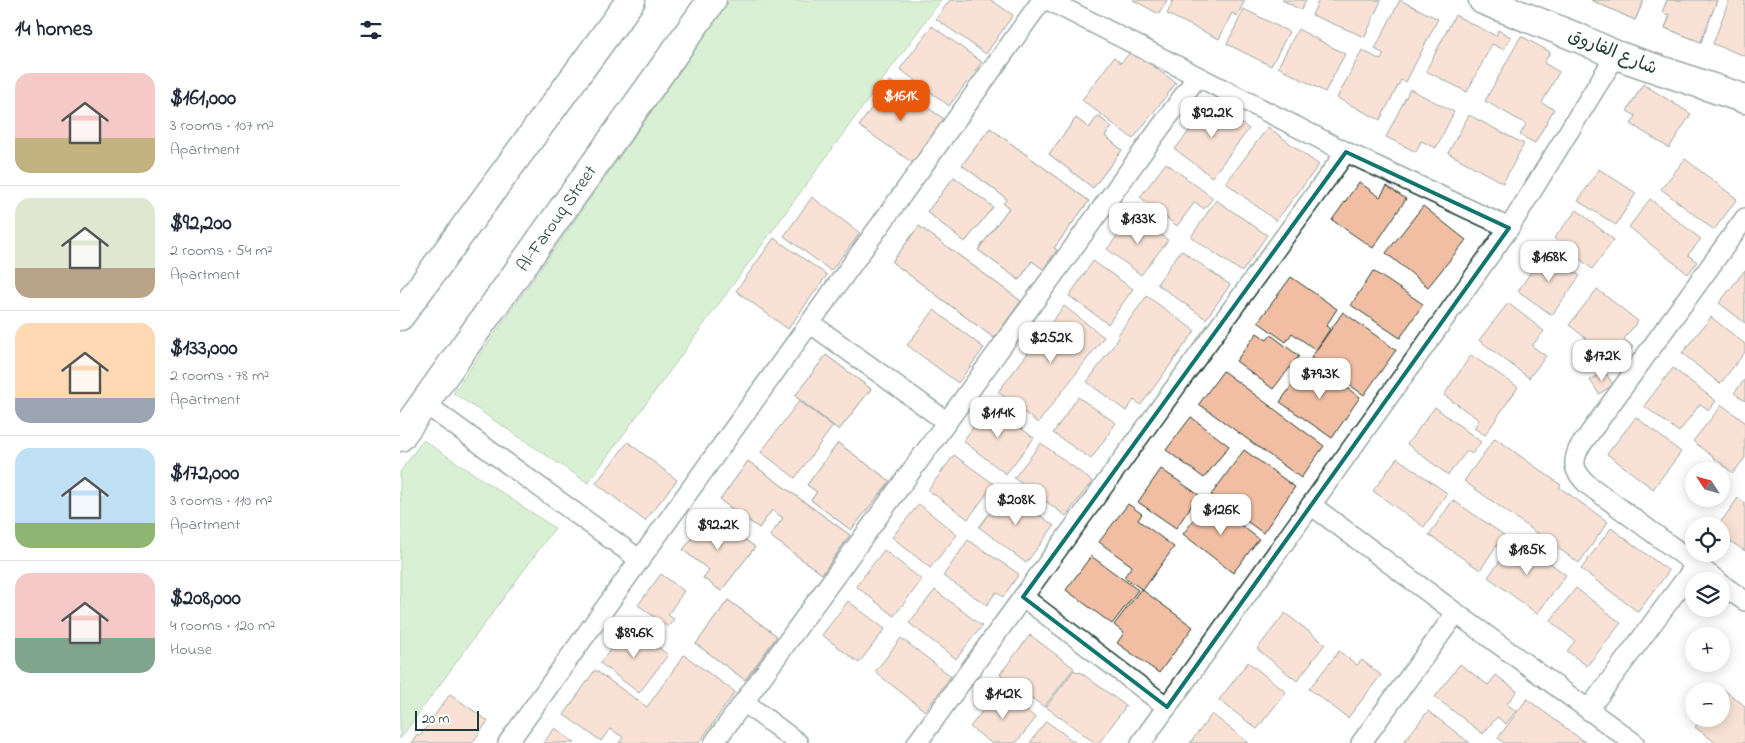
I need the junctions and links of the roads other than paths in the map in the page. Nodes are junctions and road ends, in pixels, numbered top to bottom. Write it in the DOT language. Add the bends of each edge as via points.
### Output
graph roads {
  1 [pos="631,0"];
  2 [pos="712,0"];
  3 [pos="1042,0"];
  4 [pos="1048,0"];
  5 [pos="1483,0"];
  6 [pos="1616,55"];
  7 [pos="1198,77"];
  8 [pos="1745,99"];
  9 [pos="1346,152"];
  10 [pos="1745,218"];
  11 [pos="1509,228"];
  12 [pos="400,316"];
  13 [pos="810,324"];
  14 [pos="424,403"];
  15 [pos="947,422"];
  16 [pos="400,437"];
  17 [pos="1312,505"];
  18 [pos="640,560"];
  19 [pos="1696,565"];
  20 [pos="1706,572"];
  21 [pos="1730,590"];
  22 [pos="1023,597"];
  23 [pos="1745,601"];
  24 [pos="1456,613"];
  25 [pos="744,702"];
  26 [pos="1167,707"];
  27 [pos="1588,710"];
  28 [pos="508,743"];
  29 [pos="714,743"];
  30 [pos="798,743"];
  31 [pos="917,743"];
  32 [pos="1141,743"];
  33 [pos="1361,743"];
  34 [pos="1634,743"];
  1 -- 12 [label="main road"];
  2 -- 14 [label="main road, Al-Farouq Street"];
  3 -- 13 [label="street"];
  4 -- 7 [label="street"];
  5 -- 6 [label="main road, شارع الفاروق"];
  6 -- 8 [label="main road, شارع الفاروق"];
  6 -- 11 [label="street"];
  7 -- 9 [label="street"];
  7 -- 15 [label="street"];
  9 -- 11 [label="street"];
  9 -- 22 [label="street"];
  10 -- 19 [label="street" via="1574,458 1579,476 1587,484"];
  11 -- 17 [label="street"];
  13 -- 15 [label="street"];
  13 -- 18 [label="street"];
  14 -- 16 [label="main road, Al-Farouq Street"];
  14 -- 18 [label="street"];
  15 -- 25 [label="street"];
  17 -- 24 [label="street"];
  17 -- 26 [label="street"];
  18 -- 28 [label="street"];
  19 -- 20 [label="street"];
  19 -- 27 [label="street"];
  21 -- 23 [label="street"];
  22 -- 26 [label="street"];
  22 -- 31 [label="street"];
  24 -- 27 [label="street"];
  24 -- 33 [label="street"];
  25 -- 29 [label="street"];
  25 -- 30 [label="street"];
  26 -- 32 [label="street"];
  27 -- 34 [label="street"];
}
